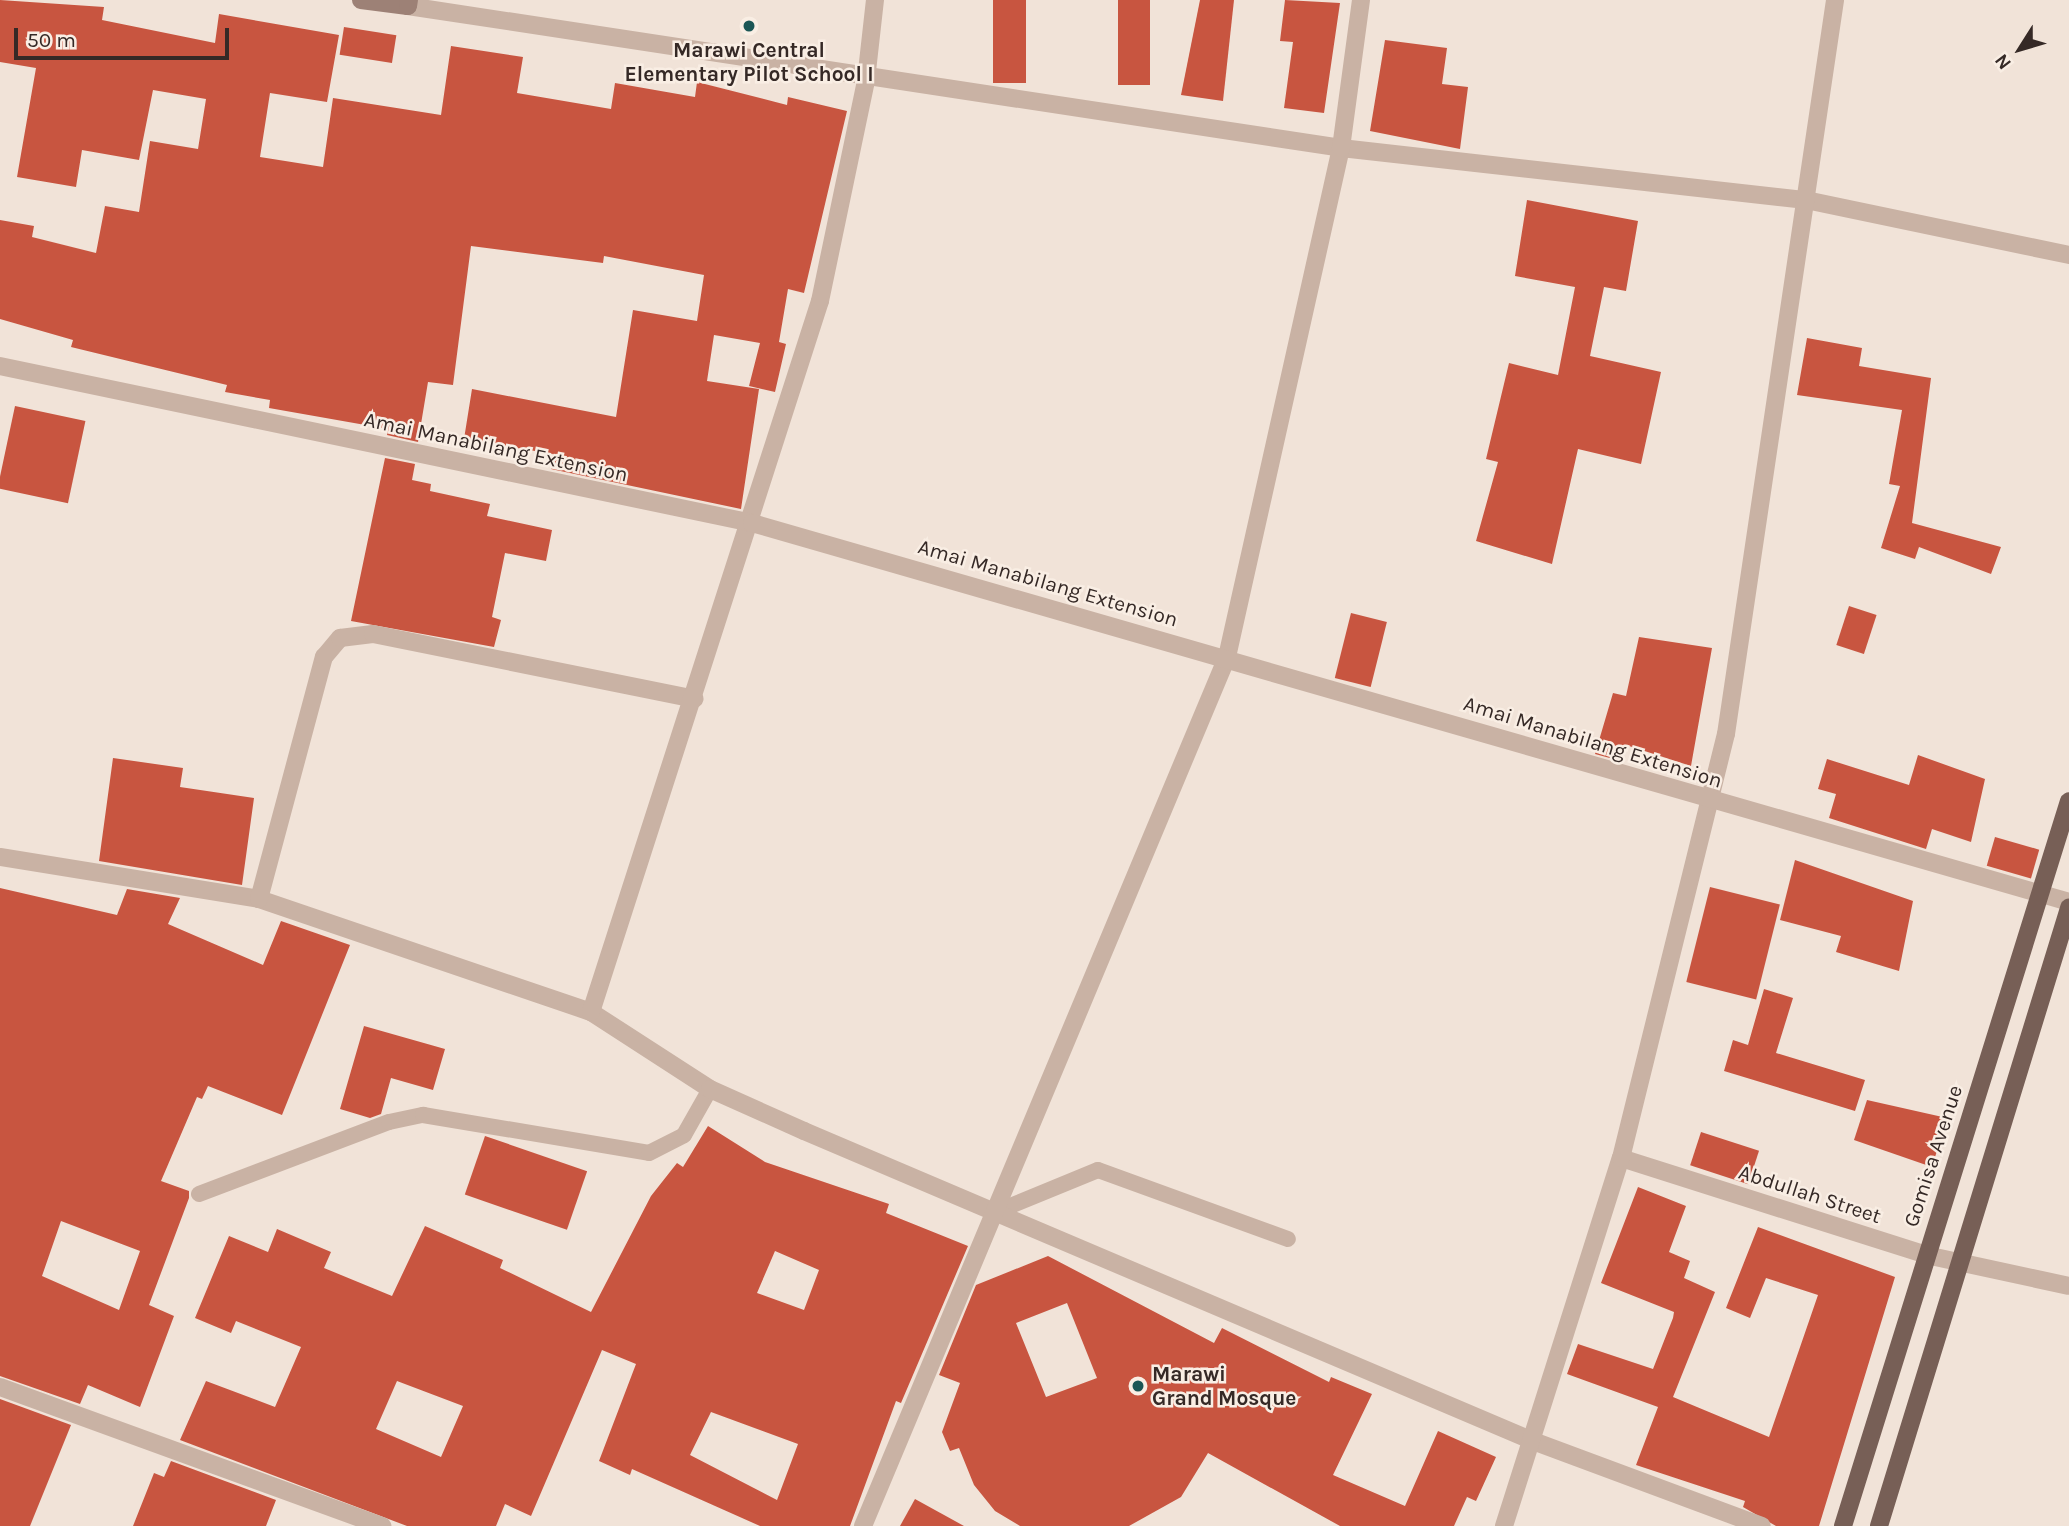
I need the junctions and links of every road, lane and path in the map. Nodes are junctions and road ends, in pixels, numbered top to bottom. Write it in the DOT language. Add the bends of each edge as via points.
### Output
graph roads {
  1 [pos="361,0"];
  2 [pos="875,0"];
  3 [pos="1360,0"];
  4 [pos="1835,0"];
  5 [pos="408,3"];
  6 [pos="866,80"];
  7 [pos="1342,148"];
  8 [pos="1806,200"];
  9 [pos="2069,255"];
  10 [pos="0,366"];
  11 [pos="752,523"];
  12 [pos="1227,657"];
  13 [pos="694,699"];
  14 [pos="1709,800"];
  15 [pos="2069,801"];
  16 [pos="0,857"];
  17 [pos="2039,895"];
  18 [pos="259,899"];
  19 [pos="2069,902"];
  20 [pos="2069,908"];
  21 [pos="591,1012"];
  22 [pos="710,1089"];
  23 [pos="1621,1158"];
  24 [pos="199,1194"];
  25 [pos="998,1211"];
  26 [pos="1288,1239"];
  27 [pos="1926,1255"];
  28 [pos="1959,1263"];
  29 [pos="2069,1286"];
  30 [pos="0,1387"];
  31 [pos="1533,1441"];
  32 [pos="382,1526"];
  33 [pos="863,1526"];
  34 [pos="1504,1526"];
  35 [pos="1762,1526"];
  36 [pos="1843,1526"];
  37 [pos="1879,1526"];
  1 -- 5 [label="main road"];
  2 -- 6 [label="street"];
  3 -- 7 [label="street"];
  4 -- 8 [label="street"];
  5 -- 6 [label="street"];
  6 -- 7 [label="street"];
  6 -- 11 [label="street" via="820,301"];
  7 -- 8 [label="street"];
  7 -- 12 [label="street"];
  8 -- 9 [label="street"];
  8 -- 14 [label="street" via="1743,654"];
  10 -- 11 [label="street, Amai Manabilang Extension"];
  11 -- 12 [label="street, Amai Manabilang Extension"];
  11 -- 13 [label="street"];
  12 -- 14 [label="street, Amai Manabilang Extension"];
  12 -- 25 [label="street"];
  13 -- 18 [label="street" via="373,634 340,638 324,657"];
  13 -- 21 [label="street"];
  14 -- 17 [label="street, Amai Manabilang Extension"];
  14 -- 23 [label="street"];
  15 -- 17 [label="main road, Gomisa Avenue"];
  16 -- 18 [label="street"];
  17 -- 19 [label="street, Amai Manabilang Extension"];
  17 -- 27 [label="main road, Gomisa Avenue"];
  18 -- 21 [label="street"];
  20 -- 28 [label="main road"];
  21 -- 22 [label="street"];
  22 -- 24 [label="lane" via="684,1135 649,1153 423,1115 388,1122"];
  22 -- 25 [label="street"];
  23 -- 27 [label="street, Abdullah Street"];
  23 -- 31 [label="street"];
  25 -- 26 [label="lane" via="1098,1170"];
  25 -- 31 [label="street"];
  25 -- 33 [label="street"];
  27 -- 28 [label="street, Abdullah Street"];
  27 -- 36 [label="main road, Gomisa Avenue"];
  28 -- 29 [label="street, Abdullah Street"];
  28 -- 37 [label="main road"];
  30 -- 32 [label="street"];
  31 -- 34 [label="street"];
  31 -- 35 [label="street"];
}
